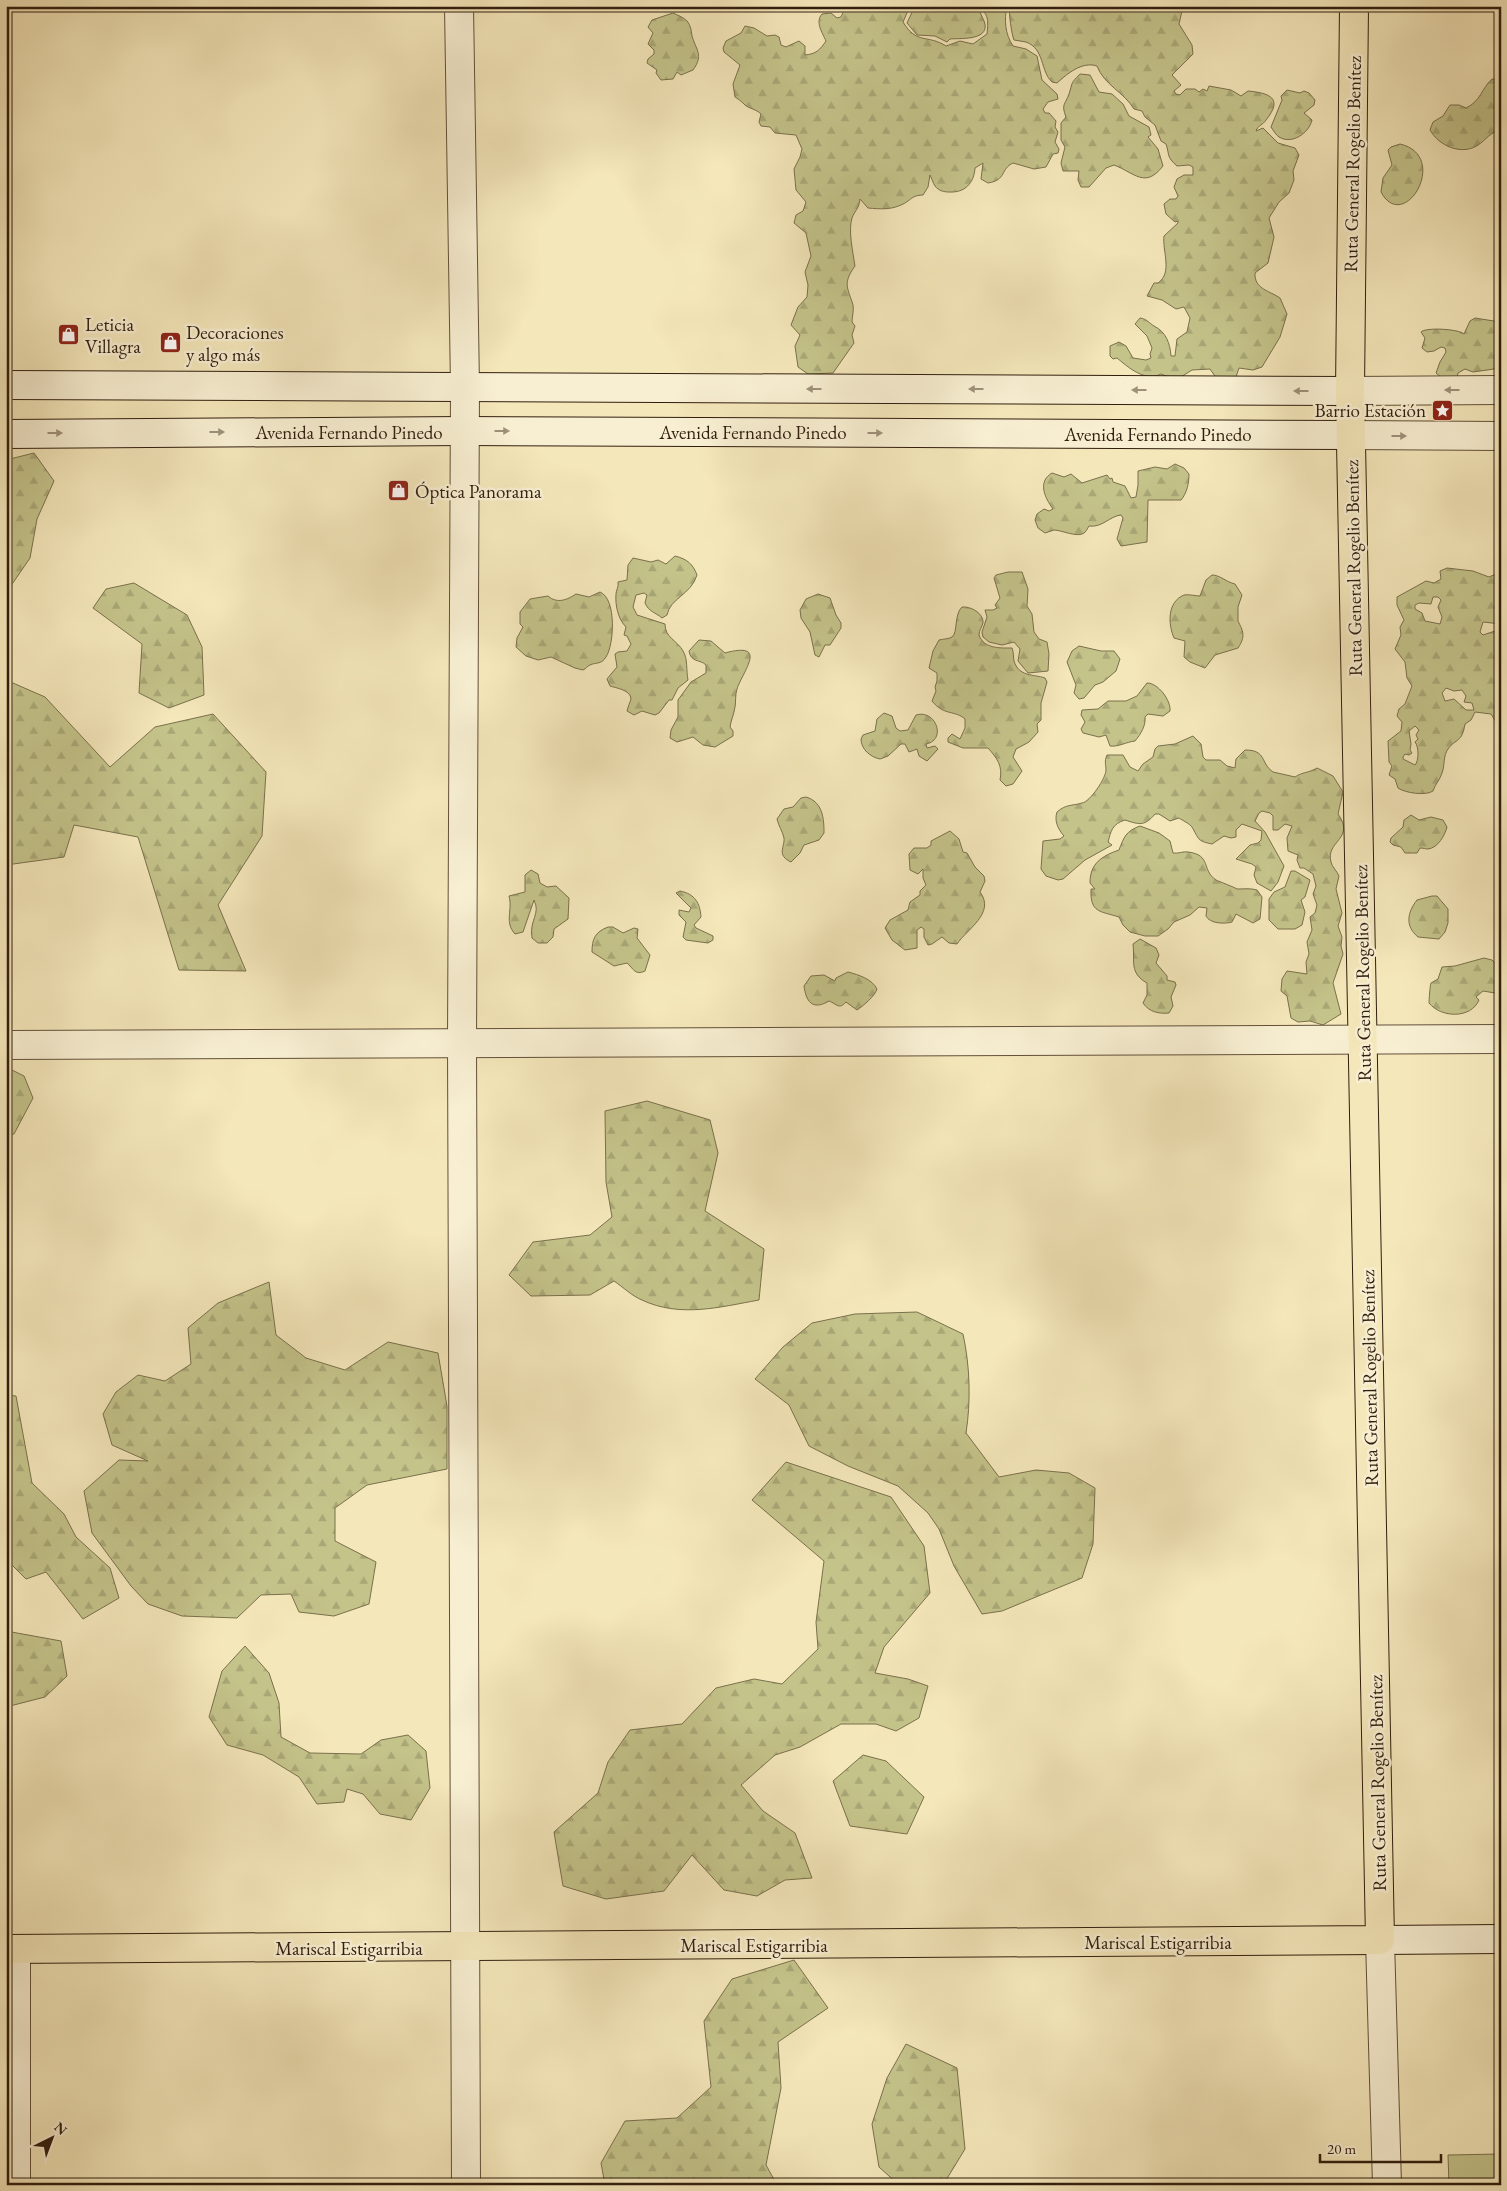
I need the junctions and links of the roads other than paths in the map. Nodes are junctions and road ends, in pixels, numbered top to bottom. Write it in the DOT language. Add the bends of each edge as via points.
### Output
graph roads {
  1 [pos="459,6"];
  2 [pos="1354,6"];
  3 [pos="6,385"];
  4 [pos="464,387"];
  5 [pos="1501,390"];
  6 [pos="1350,391"];
  7 [pos="464,431"];
  8 [pos="6,434"];
  9 [pos="1350,435"];
  10 [pos="1501,436"];
  11 [pos="1363,1039"];
  12 [pos="1501,1039"];
  13 [pos="462,1043"];
  14 [pos="6,1045"];
  15 [pos="1501,1939"];
  16 [pos="1380,1940"];
  17 [pos="465,1948"];
  18 [pos="13,1949"];
  19 [pos="20,2185"];
  20 [pos="466,2185"];
  21 [pos="1387,2185"];
  1 -- 4 [label="street"];
  2 -- 6 [label="main road, Ruta General Rogelio Benítez"];
  3 -- 4 [label="street"];
  6 -- 4 [label="street, one-way"];
  4 -- 7 [label="street"];
  5 -- 6 [label="street, one-way"];
  6 -- 9 [label="main road, Ruta General Rogelio Benítez"];
  8 -- 7 [label="street, Avenida Fernando Pinedo, one-way"];
  7 -- 9 [label="street, Avenida Fernando Pinedo, one-way"];
  7 -- 13 [label="street"];
  9 -- 10 [label="street, Avenida Fernando Pinedo, one-way"];
  9 -- 11 [label="main road, Ruta General Rogelio Benítez"];
  11 -- 12 [label="street"];
  11 -- 13 [label="street"];
  11 -- 16 [label="main road, Ruta General Rogelio Benítez"];
  13 -- 14 [label="street"];
  13 -- 17 [label="street"];
  15 -- 16 [label="street, Mariscal Estigarribia"];
  16 -- 17 [label="main road, Mariscal Estigarribia"];
  16 -- 21 [label="street"];
  17 -- 18 [label="main road, Mariscal Estigarribia"];
  17 -- 20 [label="street"];
  18 -- 19 [label="lane"];
}
